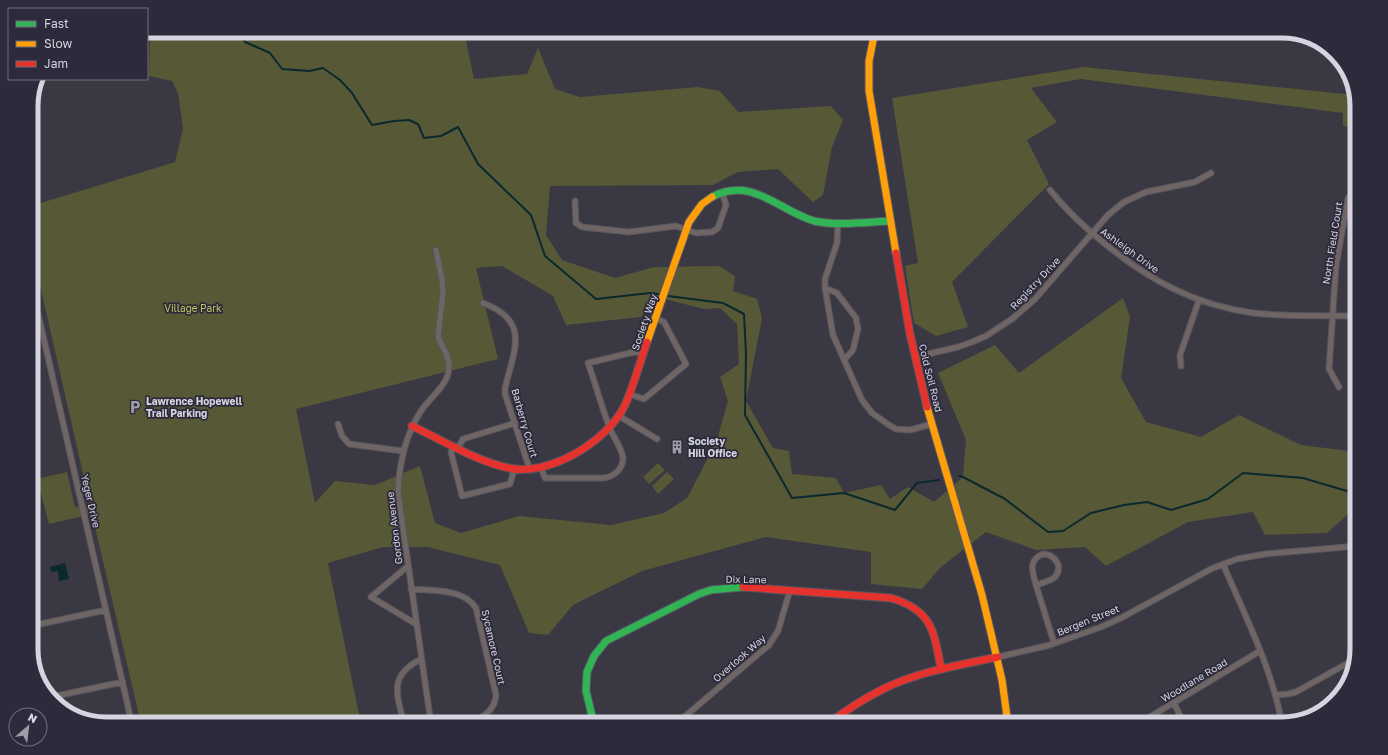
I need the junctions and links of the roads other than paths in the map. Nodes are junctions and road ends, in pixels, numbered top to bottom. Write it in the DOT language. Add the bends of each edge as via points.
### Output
graph roads {
  1 [pos="873,38"];
  2 [pos="1211,173"];
  3 [pos="1050,190"];
  4 [pos="722,192"];
  5 [pos="1348,198"];
  6 [pos="575,201"];
  7 [pos="890,221"];
  8 [pos="838,223"];
  9 [pos="686,229"];
  10 [pos="1092,233"];
  11 [pos="436,250"];
  12 [pos="825,288"];
  13 [pos="1199,300"];
  14 [pos="483,303"];
  15 [pos="1333,316"];
  16 [pos="1350,316"];
  17 [pos="38,318"];
  18 [pos="655,318"];
  19 [pos="643,353"];
  20 [pos="915,357"];
  21 [pos="844,360"];
  22 [pos="1181,366"];
  23 [pos="1339,387"];
  24 [pos="629,394"];
  25 [pos="619,416"];
  26 [pos="515,423"];
  27 [pos="338,424"];
  28 [pos="932,424"];
  29 [pos="412,426"];
  30 [pos="610,428"];
  31 [pos="656,439"];
  32 [pos="456,447"];
  33 [pos="403,451"];
  34 [pos="541,468"];
  35 [pos="514,470"];
  36 [pos="530,470"];
  37 [pos="1350,547"];
  38 [pos="1223,564"];
  39 [pos="408,566"];
  40 [pos="1036,585"];
  41 [pos="411,589"];
  42 [pos="790,590"];
  43 [pos="106,610"];
  44 [pos="416,624"];
  45 [pos="38,625"];
  46 [pos="1054,643"];
  47 [pos="1260,651"];
  48 [pos="998,657"];
  49 [pos="421,659"];
  50 [pos="1349,662"];
  51 [pos="941,669"];
  52 [pos="123,682"];
  53 [pos="1276,695"];
  54 [pos="57,696"];
  55 [pos="1174,703"];
  56 [pos="130,717"];
  57 [pos="403,717"];
  58 [pos="430,717"];
  59 [pos="481,717"];
  60 [pos="592,717"];
  61 [pos="684,717"];
  62 [pos="837,717"];
  63 [pos="1007,717"];
  64 [pos="1150,717"];
  65 [pos="1181,717"];
  66 [pos="1281,717"];
  1 -- 7 [label="street, Cold Soil Road" via="869,54 868,86"];
  2 -- 10 [label="street, Registry Drive" via="1195,182 1158,189 1135,197 1116,209"];
  3 -- 10 [label="street, Ashleigh Drive" via="1068,212"];
  4 -- 8 [label="street, Society Way" via="751,191 805,218"];
  4 -- 9 [label="street, Society Way" via="706,200 699,207"];
  4 -- 9 [label="street" via="726,205 718,228 696,233"];
  5 -- 15 [label="street, North Field Court" via="1336,266"];
  6 -- 9 [label="street" via="576,223 582,227 629,232 676,226"];
  7 -- 8 [label="street, Society Way"];
  7 -- 20 [label="street, Cold Soil Road"];
  8 -- 12 [label="street" via="837,243 825,279"];
  9 -- 18 [label="street, Society Way"];
  10 -- 13 [label="street, Ashleigh Drive" via="1139,270"];
  10 -- 20 [label="street, Registry Drive" via="1035,299 1012,320 972,342"];
  11 -- 29 [label="street, Gordon Avenue" via="443,293 438,336 449,359 449,372 443,385 422,409"];
  12 -- 21 [label="street" via="833,334"];
  12 -- 21 [label="street" via="837,293 856,318 858,329 853,350"];
  13 -- 15 [label="street, Ashleigh Drive" via="1253,313"];
  13 -- 22 [label="street" via="1180,355"];
  14 -- 26 [label="street, Barberry Court" via="501,311 515,329 516,343 505,394"];
  15 -- 16 [label="street, Ashleigh Drive"];
  15 -- 23 [label="street, North Field Court" via="1329,369"];
  17 -- 43 [label="street, Yeger Drive"];
  18 -- 19 [label="street, Society Way"];
  18 -- 24 [label="street" via="664,322 686,364 644,399"];
  19 -- 24 [label="street, Society Way"];
  19 -- 30 [label="street" via="634,352 588,363"];
  20 -- 28 [label="street, Cold Soil Road"];
  21 -- 28 [label="street" via="862,400 876,416 902,430"];
  24 -- 25 [label="street, Society Way"];
  25 -- 30 [label="street, Society Way"];
  25 -- 31 [label="street"];
  26 -- 32 [label="street" via="463,439"];
  26 -- 36 [label="street, Barberry Court"];
  27 -- 33 [label="street" via="342,436 349,444"];
  28 -- 48 [label="street, Cold Soil Road" via="990,619"];
  29 -- 32 [label="street, Society Way"];
  29 -- 33 [label="street, Gordon Avenue"];
  30 -- 34 [label="street, Society Way" via="578,451"];
  30 -- 34 [label="street" via="623,458 620,469 612,476 545,478"];
  32 -- 35 [label="street, Society Way" via="493,465"];
  32 -- 35 [label="street" via="451,452 462,496 510,484"];
  33 -- 39 [label="street, Gordon Avenue" via="398,493"];
  34 -- 36 [label="street, Society Way"];
  35 -- 36 [label="street, Society Way"];
  37 -- 38 [label="street, Bergen Street" via="1250,556"];
  38 -- 46 [label="street, Bergen Street" via="1121,618"];
  38 -- 47 [label="street"];
  39 -- 41 [label="street, Gordon Avenue"];
  39 -- 44 [label="street" via="371,597"];
  40 -- 40 [label="street" via="1032,563 1042,554 1051,556 1058,562 1058,572 1052,579"];
  40 -- 46 [label="street"];
  41 -- 44 [label="street, Gordon Avenue"];
  41 -- 59 [label="street, Sycamore Court" via="457,594 468,599 476,608 496,695 490,711"];
  42 -- 51 [label="street, Dix Lane" via="891,598 906,602 920,611 929,624"];
  42 -- 60 [label="street, Dix Lane" via="738,587 711,590 692,596 613,637 599,648 587,672 586,691"];
  42 -- 61 [label="street, Overlook Way" via="778,631 769,645"];
  43 -- 45 [label="street"];
  43 -- 52 [label="street, Yeger Drive"];
  44 -- 49 [label="street, Gordon Avenue"];
  46 -- 48 [label="street, Bergen Street"];
  47 -- 53 [label="street"];
  47 -- 55 [label="street, Woodlane Road"];
  48 -- 51 [label="street, Bergen Street"];
  48 -- 63 [label="street, Cold Soil Road"];
  49 -- 57 [label="street" via="400,675 398,695"];
  49 -- 58 [label="street, Gordon Avenue"];
  50 -- 53 [label="street" via="1296,692"];
  51 -- 62 [label="street, Bergen Street" via="909,678 873,693"];
  52 -- 54 [label="street"];
  52 -- 56 [label="street, Yeger Drive"];
  53 -- 66 [label="street"];
  55 -- 64 [label="street, Woodlane Road"];
  55 -- 65 [label="street"];
}
